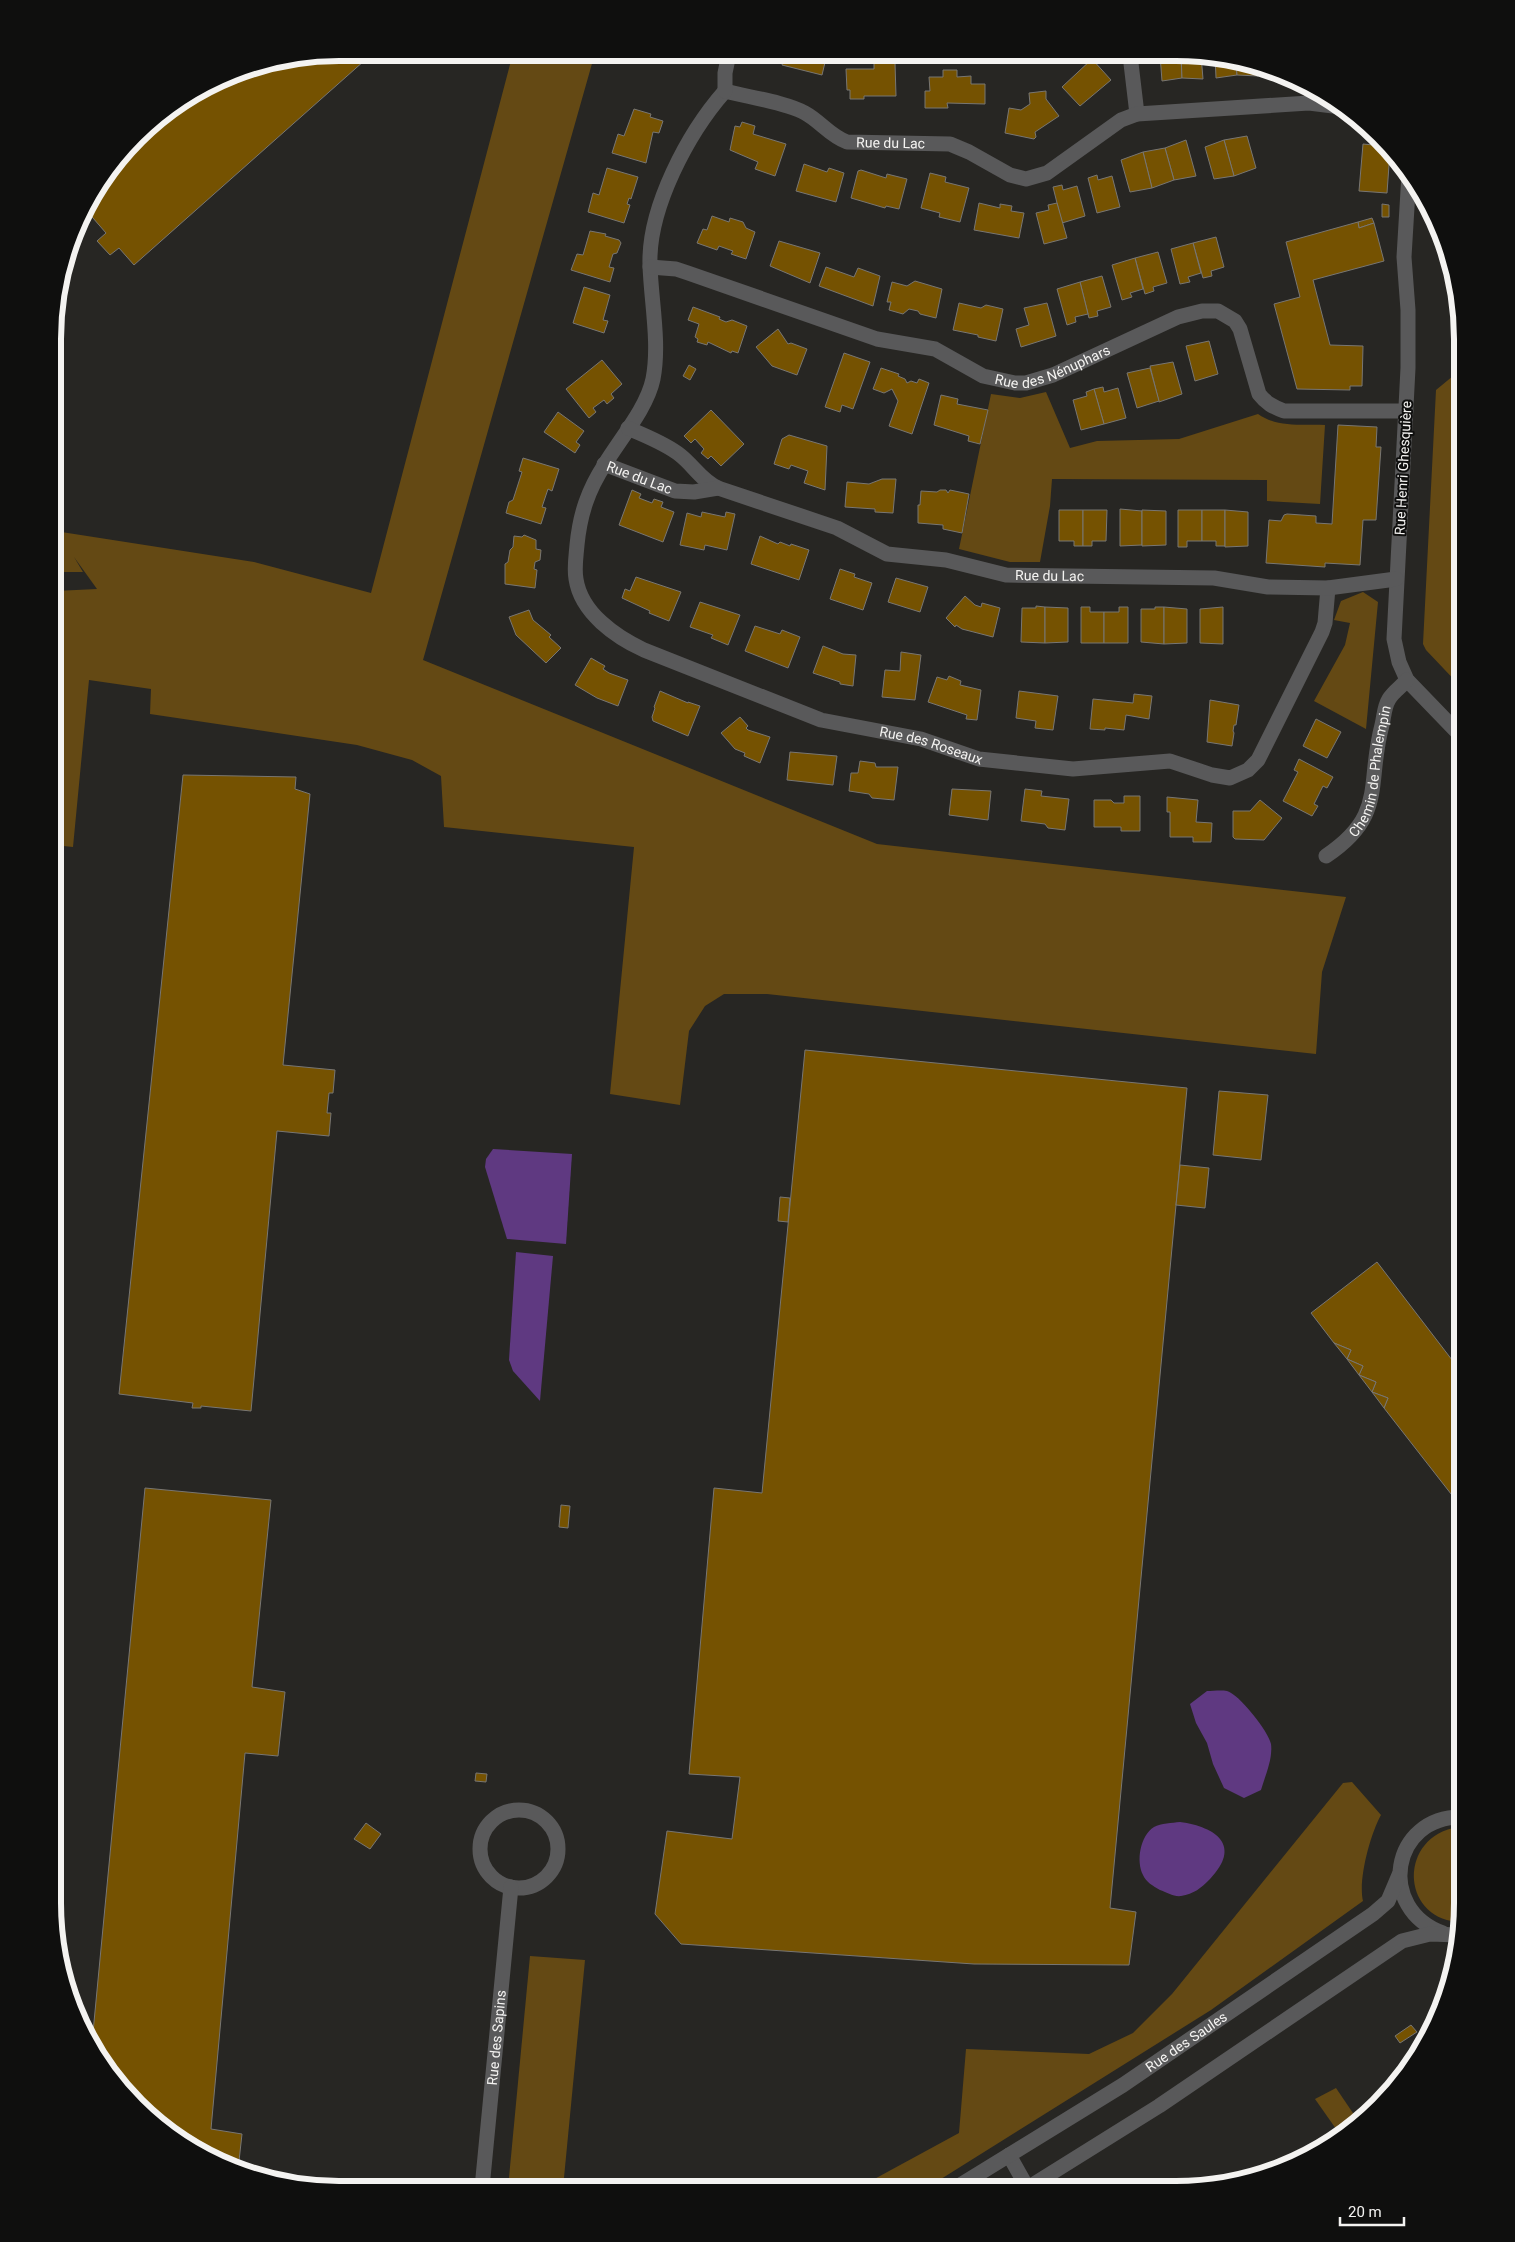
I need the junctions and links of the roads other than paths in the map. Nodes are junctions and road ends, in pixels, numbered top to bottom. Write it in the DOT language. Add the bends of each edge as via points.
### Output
graph roads {
  1 [pos="728,61"];
  2 [pos="1131,61"];
  3 [pos="725,91"];
  4 [pos="1325,105"];
  5 [pos="1137,114"];
  6 [pos="1408,187"];
  7 [pos="650,267"];
  8 [pos="1406,412"];
  9 [pos="628,428"];
  10 [pos="604,464"];
  11 [pos="718,488"];
  12 [pos="1396,579"];
  13 [pos="1328,588"];
  14 [pos="1408,680"];
  15 [pos="1454,729"];
  16 [pos="1326,856"];
  17 [pos="1454,1819"];
  18 [pos="1399,1875"];
  19 [pos="511,1887"];
  20 [pos="1452,1934"];
  21 [pos="1451,1935"];
  22 [pos="1010,2155"];
  23 [pos="483,2181"];
  24 [pos="967,2181"];
  25 [pos="1023,2181"];
  26 [pos="1040,2181"];
  1 -- 3 [label="street"];
  2 -- 5 [label="street"];
  3 -- 5 [label="street, Rue du Lac" via="798,110 846,142 950,144 1010,175 1026,179 1046,173 1121,120"];
  3 -- 7 [label="street, Rue du Lac" via="699,124 670,182 653,229"];
  4 -- 5 [label="street, Rue du Lac" via="1309,103"];
  6 -- 8 [label="street, Rue Henri Ghesquière" via="1404,257 1408,349"];
  7 -- 8 [label="street, Rue des Nénuphars" via="688,273 877,339 935,349 983,376 1015,383 1053,375 1178,317 1218,311 1235,320 1259,394 1274,407 1284,410"];
  7 -- 9 [label="street, Rue du Lac" via="654,320 653,378 644,403"];
  8 -- 12 [label="street, Rue Henri Ghesquière"];
  9 -- 10 [label="street, Rue du Lac"];
  9 -- 11 [label="street, Rue du Lac" via="682,456 707,483"];
  10 -- 11 [label="street, Rue du Lac" via="675,491"];
  10 -- 13 [label="street, Rue des Roseaux" via="582,512 576,580 585,604 628,643 821,720 921,739 979,760 1073,769 1159,760 1184,764 1220,778 1240,775 1258,760 1322,632"];
  11 -- 13 [label="street, Rue du Lac" via="837,528 887,554 946,560 1006,575 1214,578 1268,587"];
  12 -- 13 [label="street, Rue du Lac"];
  12 -- 14 [label="street, Rue Henri Ghesquière" via="1394,639 1399,662"];
  14 -- 15 [label="street, Rue Henri Ghesquière"];
  14 -- 16 [label="street, Chemin de Phalempin" via="1389,698 1377,745 1366,818 1346,842"];
  17 -- 18 [label="street, Rue des Saules" via="1436,1822 1412,1839 1403,1856"];
  18 -- 20 [label="street, Rue des Saules" via="1402,1894 1417,1919 1433,1930"];
  18 -- 22 [label="street, Rue des Saules" via="1388,1901 1373,1914 1123,2085"];
  19 -- 19 [label="street" via="537,1883 552,1870 557,1857 554,1831 546,1820 528,1811 507,1812 494,1819 481,1843 481,1854 488,1872 494,1879"];
  19 -- 23 [label="street, Rue des Sapins"];
  21 -- 26 [label="street, Rue des Saules" via="1430,1934 1397,1944 1322,1998"];
  22 -- 24 [label="street, Rue des Saules"];
  22 -- 25 [label="street"];
}
